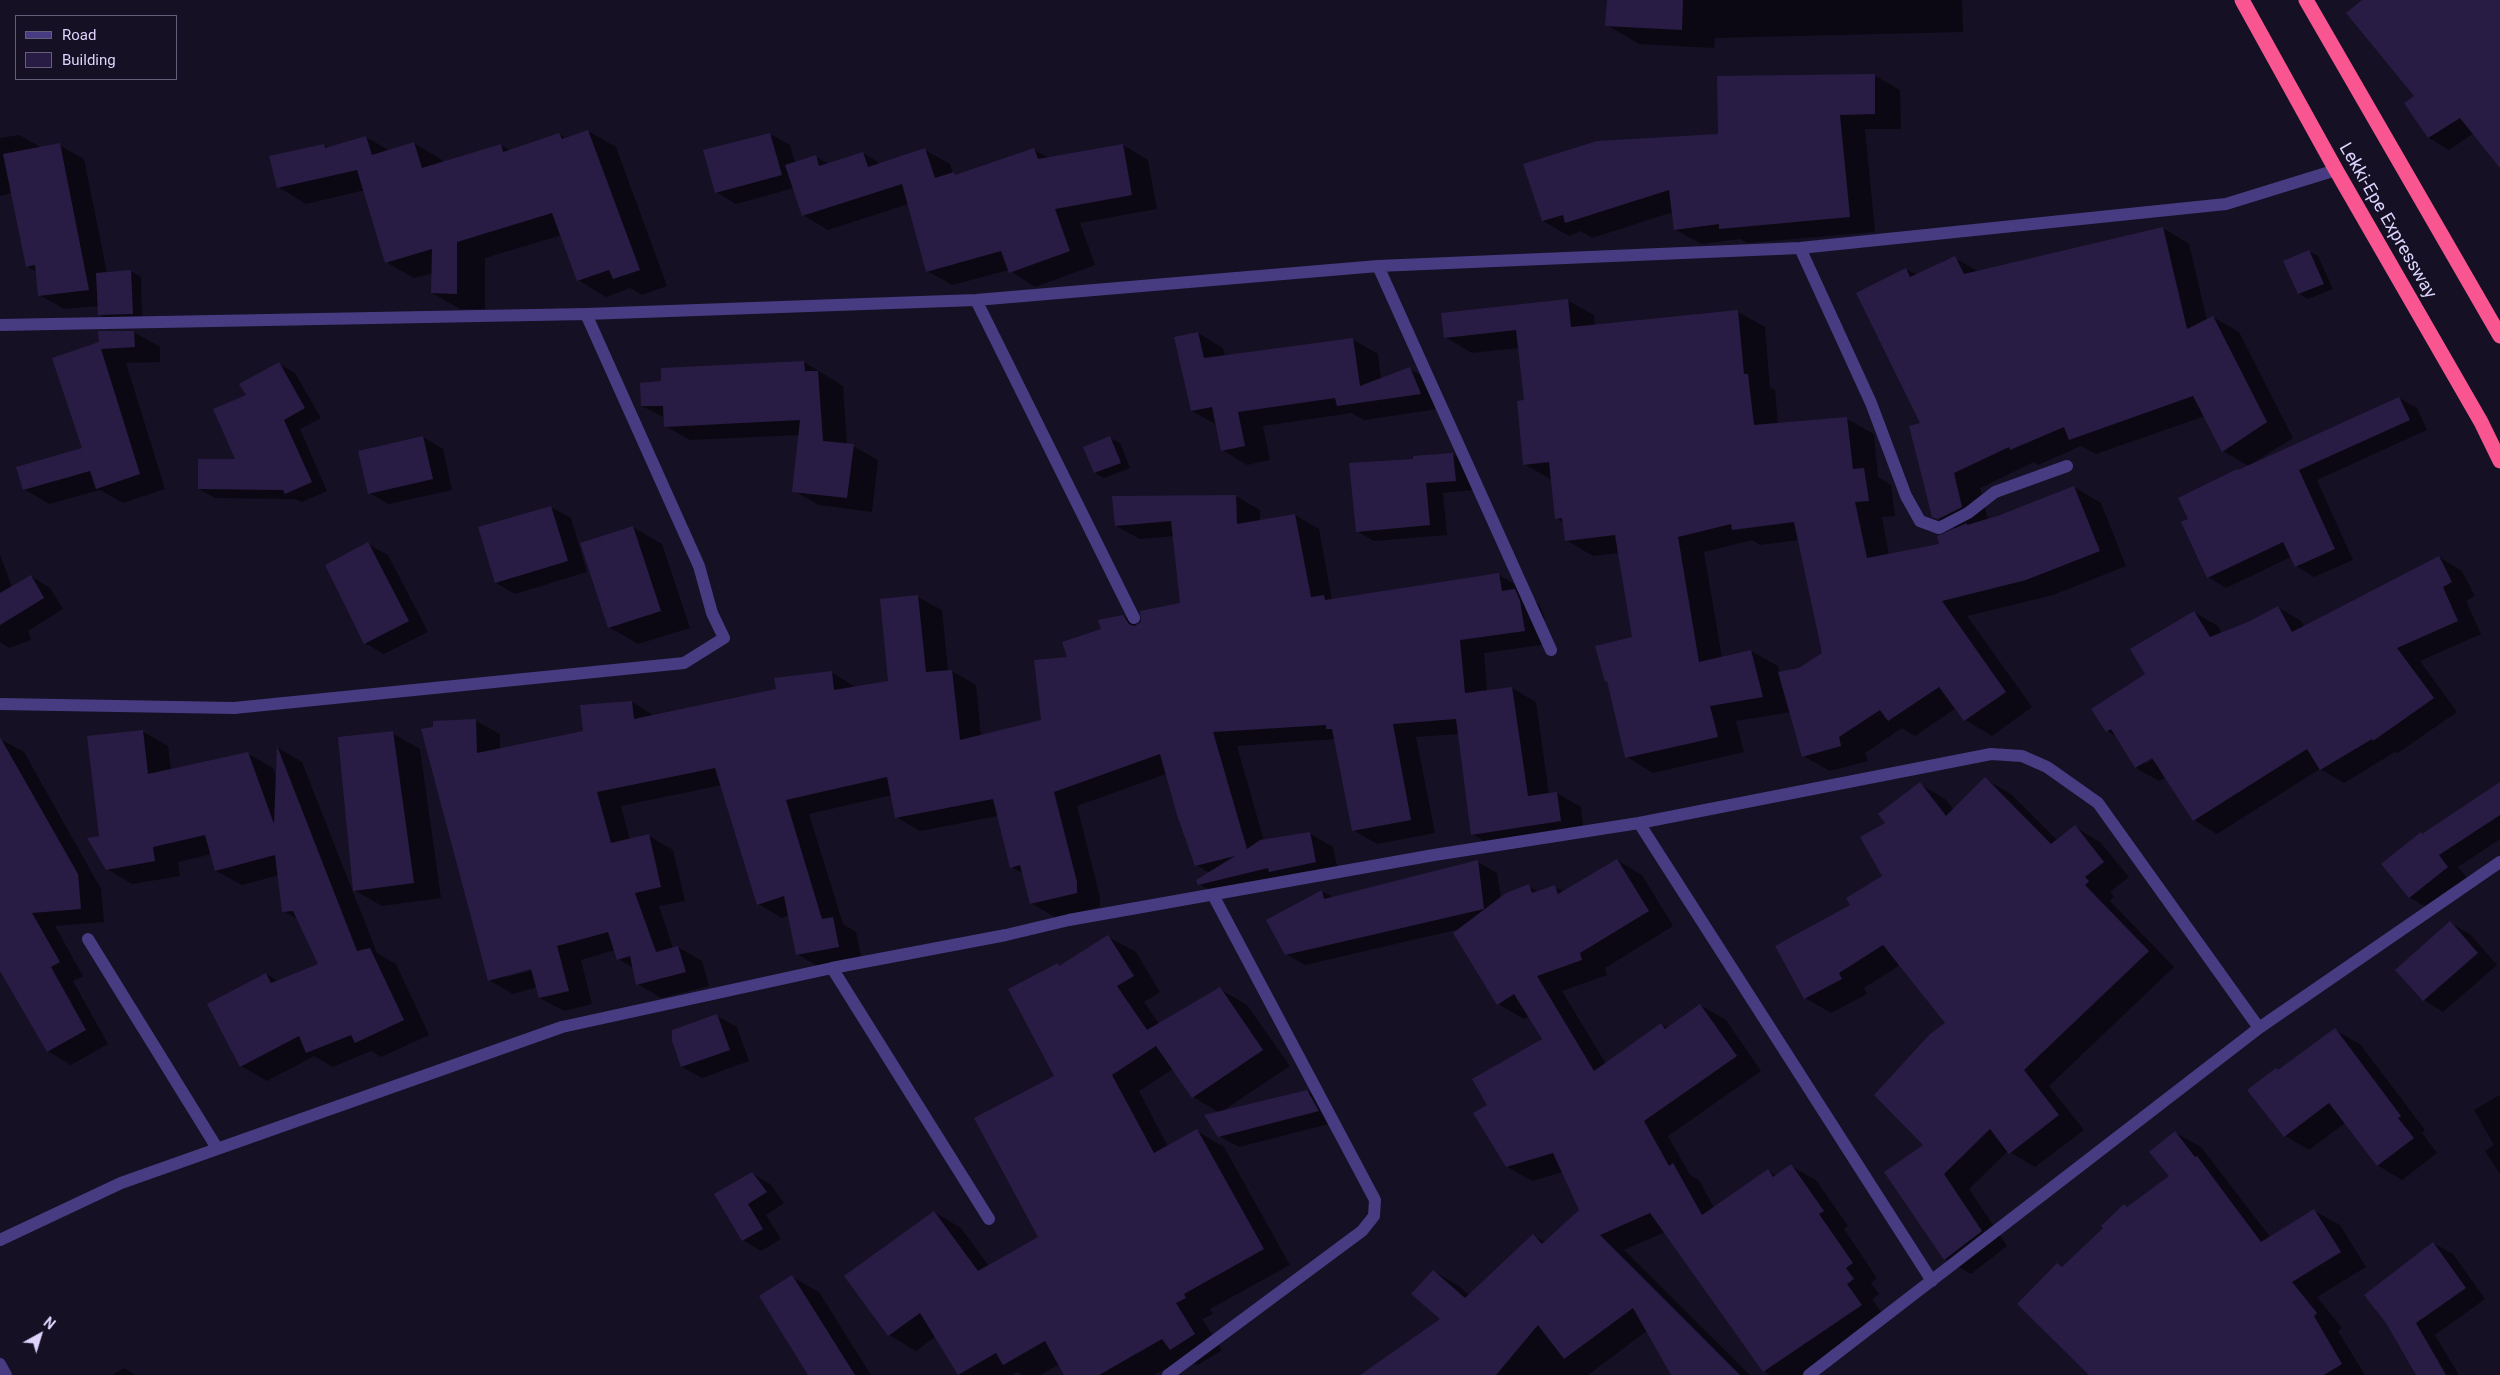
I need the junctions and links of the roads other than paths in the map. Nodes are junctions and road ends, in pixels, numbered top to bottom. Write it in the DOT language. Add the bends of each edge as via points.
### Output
graph roads {
  1 [pos="2242,0"];
  2 [pos="2306,0"];
  3 [pos="2336,170"];
  4 [pos="1800,248"];
  5 [pos="1378,266"];
  6 [pos="976,300"];
  7 [pos="586,314"];
  8 [pos="0,325"];
  9 [pos="2500,336"];
  10 [pos="2500,461"];
  11 [pos="2067,466"];
  12 [pos="1134,618"];
  13 [pos="1551,650"];
  14 [pos="0,704"];
  15 [pos="1639,824"];
  16 [pos="2500,862"];
  17 [pos="1213,895"];
  18 [pos="88,939"];
  19 [pos="832,968"];
  20 [pos="2259,1028"];
  21 [pos="217,1148"];
  22 [pos="989,1219"];
  23 [pos="0,1240"];
  24 [pos="1932,1281"];
  25 [pos="0,1364"];
  26 [pos="6,1375"];
  27 [pos="1168,1375"];
  28 [pos="1809,1375"];
  1 -- 3 [label="highway, Lekki-Epe Expressway"];
  2 -- 9 [label="highway"];
  3 -- 4 [label="street" via="2226,204"];
  3 -- 10 [label="highway, Lekki-Epe Expressway" via="2481,422"];
  4 -- 5 [label="street"];
  4 -- 11 [label="street" via="1871,403 1906,496 1920,521 1939,528 1968,513 1995,492"];
  5 -- 6 [label="street"];
  5 -- 13 [label="street"];
  6 -- 7 [label="street"];
  6 -- 12 [label="street"];
  7 -- 8 [label="street"];
  7 -- 14 [label="street" via="699,566 712,613 724,638 684,663 234,708"];
  15 -- 17 [label="street" via="1434,855"];
  15 -- 20 [label="street" via="1990,754 2022,756 2047,767 2098,803"];
  15 -- 24 [label="street"];
  16 -- 20 [label="street"];
  17 -- 19 [label="street" via="1069,920 1006,936"];
  17 -- 27 [label="street" via="1375,1200 1374,1216 1362,1231"];
  18 -- 21 [label="street"];
  19 -- 21 [label="street" via="562,1027"];
  19 -- 22 [label="street"];
  20 -- 24 [label="street"];
  21 -- 23 [label="street" via="121,1183"];
  24 -- 28 [label="street"];
  25 -- 26 [label="street"];
}
